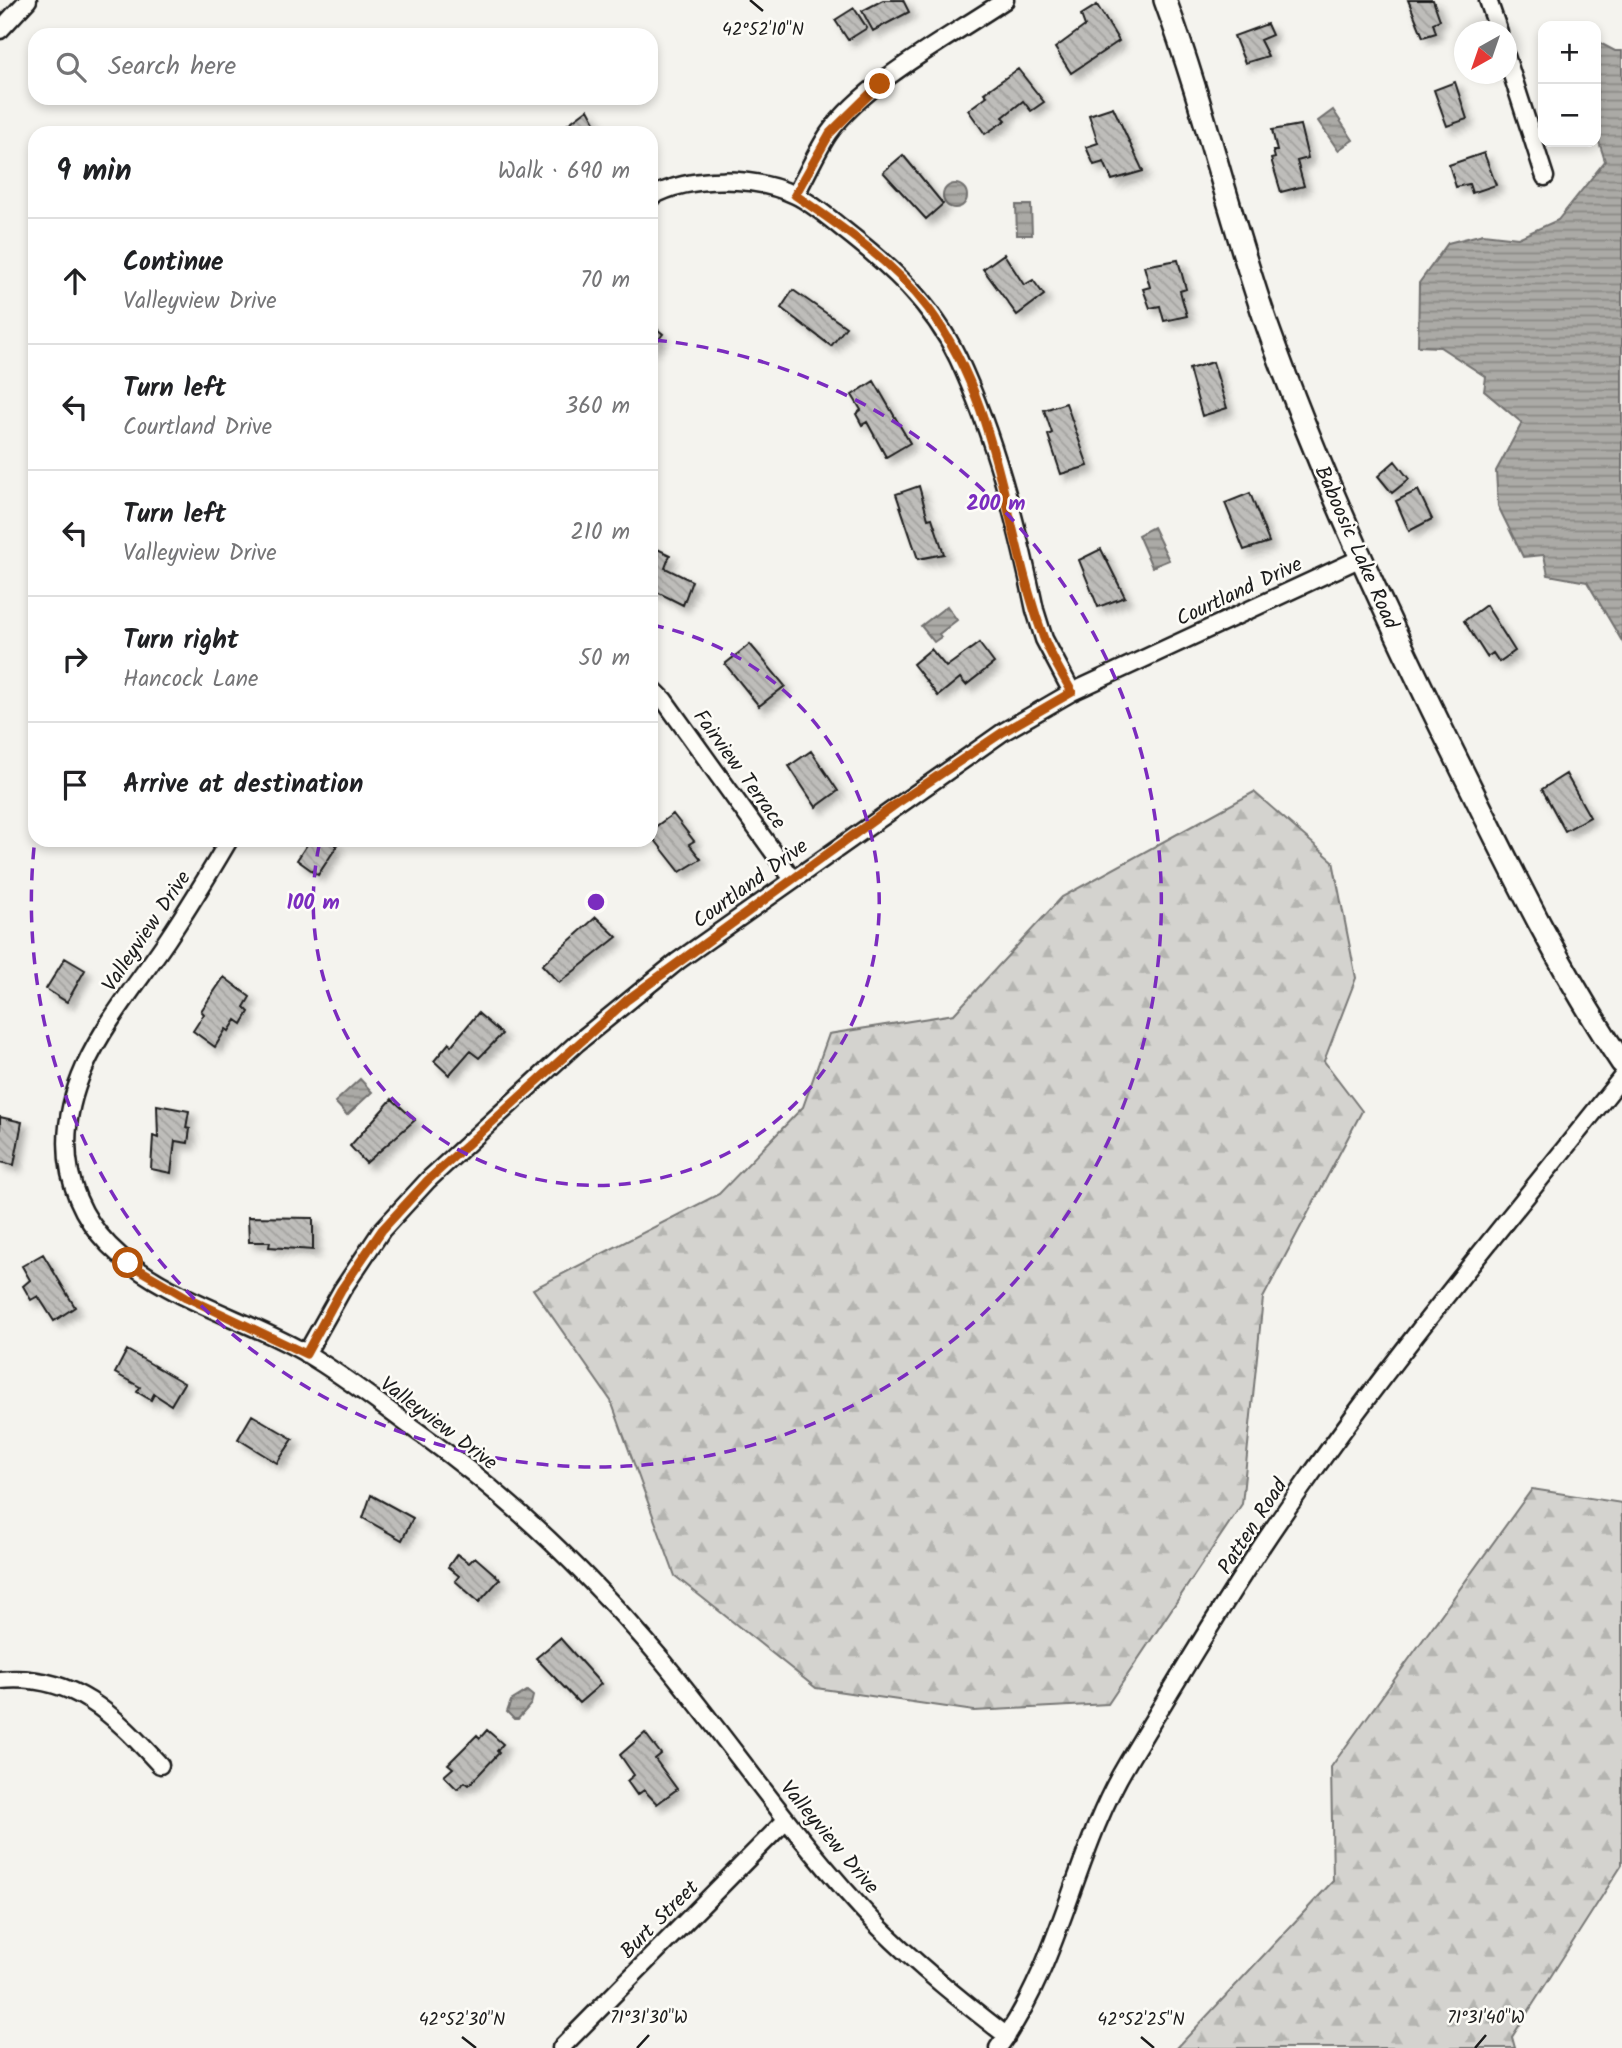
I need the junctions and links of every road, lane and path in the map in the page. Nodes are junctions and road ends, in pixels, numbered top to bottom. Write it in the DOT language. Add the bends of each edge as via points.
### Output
graph roads {
  1 [pos="28,0"];
  2 [pos="1005,0"];
  3 [pos="1165,0"];
  4 [pos="1489,0"];
  5 [pos="1496,21"];
  6 [pos="0,30"];
  7 [pos="1516,84"];
  8 [pos="1545,177"];
  9 [pos="658,194"];
  10 [pos="795,195"];
  11 [pos="1361,558"];
  12 [pos="1072,692"];
  13 [pos="658,693"];
  14 [pos="225,847"];
  15 [pos="792,878"];
  16 [pos="1622,1063"];
  17 [pos="1622,1077"];
  18 [pos="306,1354"];
  19 [pos="0,1680"];
  20 [pos="160,1765"];
  21 [pos="786,1820"];
  22 [pos="1003,2042"];
  23 [pos="561,2048"];
  1 -- 6 [label="street"];
  2 -- 10 [label="street" via="862,100 830,133"];
  3 -- 11 [label="street, Baboosic Lake Road" via="1267,325 1311,446"];
  4 -- 5 [label="street"];
  7 -- 8 [label="street"];
  9 -- 10 [label="street" via="686,184 723,182 759,184"];
  10 -- 12 [label="street" via="911,287 957,355 985,419 1044,639"];
  11 -- 12 [label="street, Courtland Drive"];
  11 -- 16 [label="street, Baboosic Lake Road" via="1522,891"];
  12 -- 15 [label="street, Courtland Drive" via="1003,732"];
  13 -- 15 [label="street, Fairview Terrace"];
  14 -- 18 [label="street, Valleyview Drive" via="87,1059 72,1104 70,1172 96,1232 128,1263 186,1297"];
  15 -- 18 [label="street, Courtland Drive" via="627,1000 428,1180 382,1230 341,1290"];
  17 -- 22 [label="street, Patten Road" via="1306,1481 1230,1598 1125,1766 1096,1825 1051,1945"];
  18 -- 21 [label="street, Valleyview Drive" via="478,1477 575,1565 665,1664"];
  19 -- 20 [label="street" via="44,1680 79,1695 122,1724"];
  21 -- 22 [label="street, Valleyview Drive" via="879,1927"];
  21 -- 23 [label="street, Burt Street"];
}
